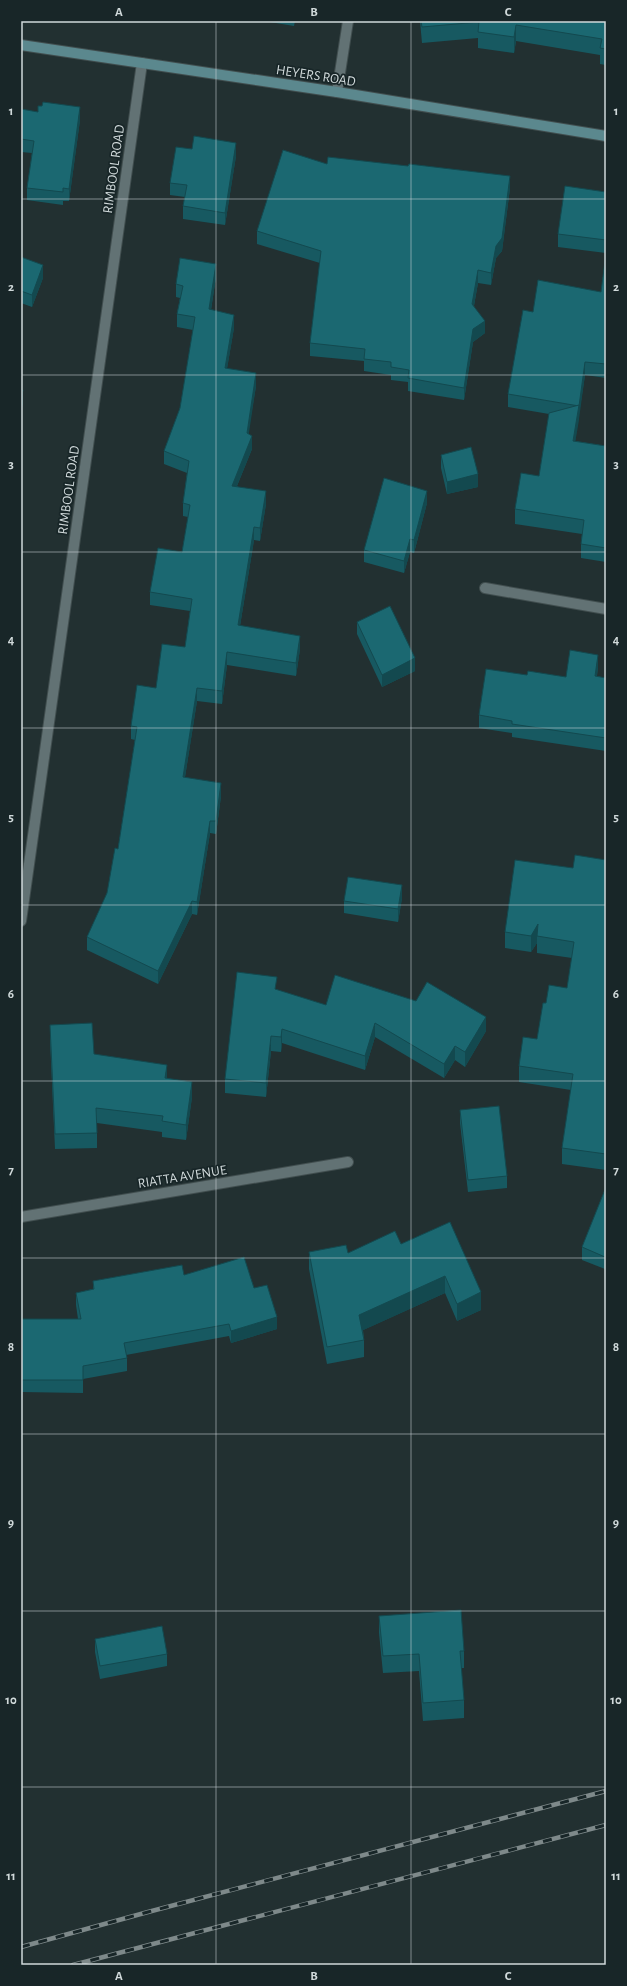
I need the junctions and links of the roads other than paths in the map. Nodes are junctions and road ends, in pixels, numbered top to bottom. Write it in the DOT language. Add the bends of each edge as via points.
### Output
graph roads {
  1 [pos="348,21"];
  2 [pos="21,45"];
  3 [pos="142,63"];
  4 [pos="336,92"];
  5 [pos="606,136"];
  6 [pos="485,588"];
  7 [pos="606,609"];
  8 [pos="21,921"];
  9 [pos="348,1162"];
  10 [pos="21,1217"];
  1 -- 4 [label="street"];
  2 -- 3 [label="street, HEYERS ROAD"];
  3 -- 4 [label="street, HEYERS ROAD"];
  3 -- 8 [label="street, RIMBOOL ROAD"];
  4 -- 5 [label="street, HEYERS ROAD"];
  6 -- 7 [label="street"];
  9 -- 10 [label="street, RIATTA AVENUE"];
}
